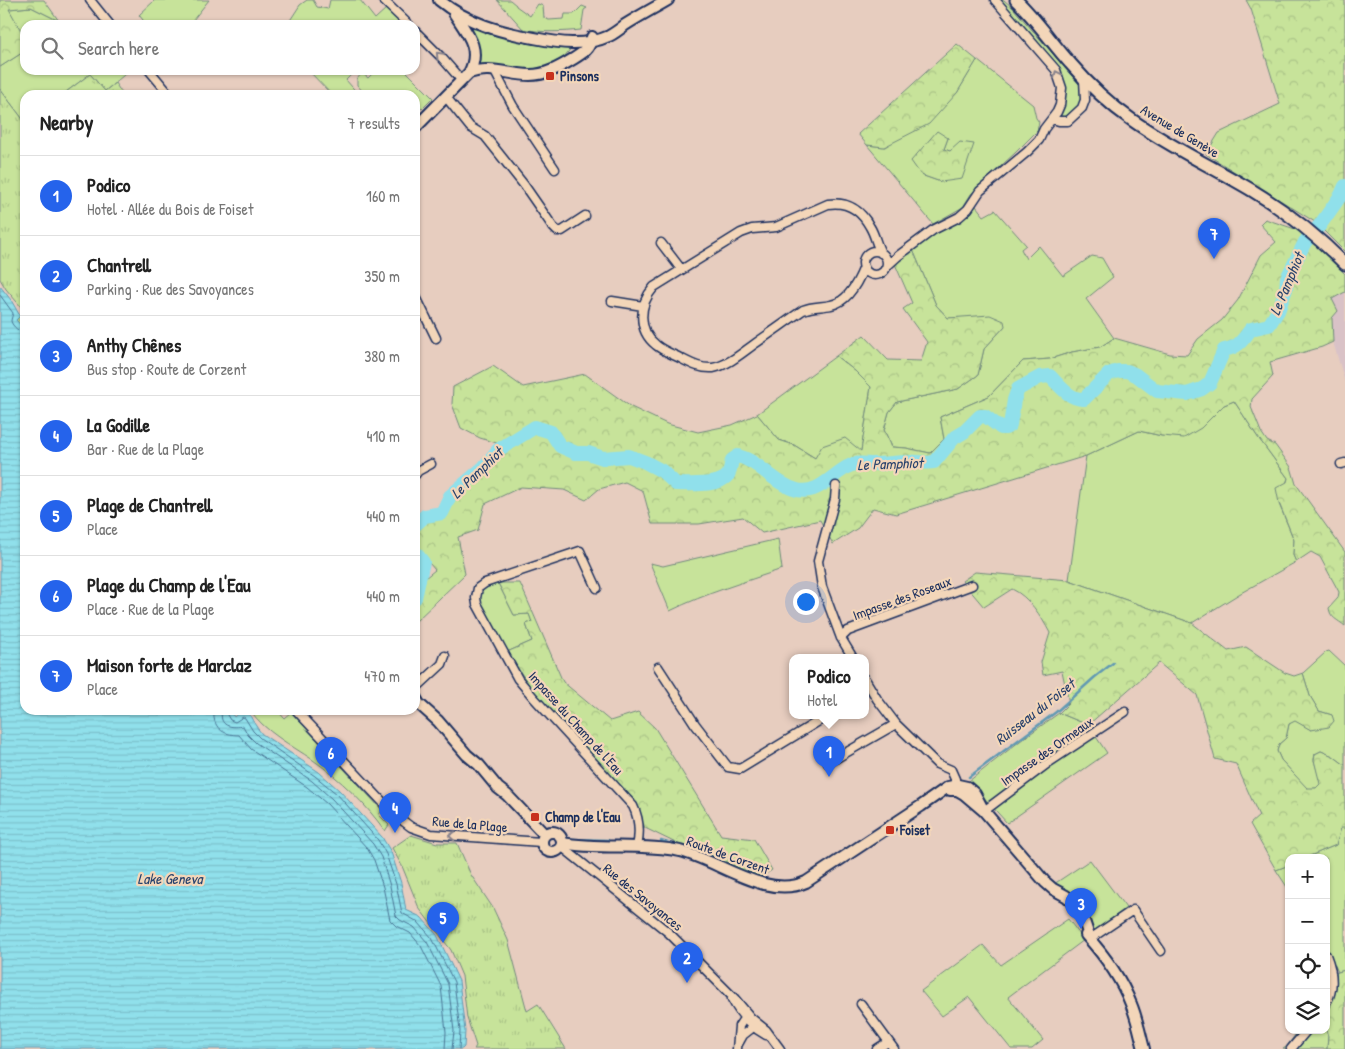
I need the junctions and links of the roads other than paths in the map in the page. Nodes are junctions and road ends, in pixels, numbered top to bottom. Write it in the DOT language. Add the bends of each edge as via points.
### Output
graph roads {
  1 [pos="90,0"];
  2 [pos="383,0"];
  3 [pos="439,0"];
  4 [pos="668,0"];
  5 [pos="995,0"];
  6 [pos="1017,1"];
  7 [pos="452,10"];
  8 [pos="106,20"];
  9 [pos="404,20"];
  10 [pos="420,36"];
  11 [pos="586,41"];
  12 [pos="494,70"];
  13 [pos="153,75"];
  14 [pos="466,77"];
  15 [pos="1084,78"];
  16 [pos="166,90"];
  17 [pos="446,97"];
  18 [pos="1052,119"];
  19 [pos="420,123"];
  20 [pos="555,169"];
  21 [pos="585,216"];
  22 [pos="873,237"];
  23 [pos="661,243"];
  24 [pos="869,253"];
  25 [pos="882,254"];
  26 [pos="898,256"];
  27 [pos="1345,263"];
  28 [pos="887,266"];
  29 [pos="864,267"];
  30 [pos="681,269"];
  31 [pos="873,275"];
  32 [pos="858,281"];
  33 [pos="612,301"];
  34 [pos="420,305"];
  35 [pos="642,306"];
  36 [pos="436,338"];
  37 [pos="431,464"];
  38 [pos="420,470"];
  39 [pos="836,486"];
  40 [pos="972,586"];
  41 [pos="597,588"];
  42 [pos="841,638"];
  43 [pos="851,654"];
  44 [pos="445,656"];
  45 [pos="658,667"];
  46 [pos="420,686"];
  47 [pos="869,692"];
  48 [pos="420,697"];
  49 [pos="420,705"];
  50 [pos="1125,712"];
  51 [pos="301,715"];
  52 [pos="822,719"];
  53 [pos="438,721"];
  54 [pos="896,724"];
  55 [pos="828,764"];
  56 [pos="955,787"];
  57 [pos="984,811"];
  58 [pos="543,838"];
  59 [pos="562,845"];
  60 [pos="637,847"];
  61 [pos="1090,940"];
  62 [pos="1161,951"];
  63 [pos="1330,966"];
  64 [pos="1330,992"];
  65 [pos="861,1004"];
  66 [pos="746,1016"];
  67 [pos="756,1025"];
  68 [pos="1304,1034"];
  69 [pos="888,1042"];
  70 [pos="737,1047"];
  71 [pos="780,1049"];
  72 [pos="877,1049"];
  73 [pos="894,1049"];
  74 [pos="1144,1049"];
  75 [pos="1291,1049"];
  1 -- 8 [label="street"];
  2 -- 9 [label="street"];
  3 -- 7 [label="street"];
  4 -- 11 [label="street" via="610,36"];
  18 -- 5 [label="street, one-way" via="1060,105 1061,82 1053,66"];
  6 -- 15 [label="main road, Avenue de Genève"];
  7 -- 11 [label="street" via="493,29 560,43"];
  7 -- 14 [label="street" via="474,48 475,57"];
  14 -- 10 [label="street, one-way"];
  11 -- 12 [label="street" via="560,66 549,71 524,75"];
  12 -- 14 [label="street" via="477,71"];
  12 -- 20 [label="street" via="513,106"];
  13 -- 16 [label="street"];
  14 -- 17 [label="street"];
  15 -- 18 [label="street" via="1082,108 1068,120"];
  15 -- 27 [label="main road, Avenue de Genève" via="1107,100 1165,142 1281,209"];
  17 -- 19 [label="street"];
  17 -- 21 [label="street" via="470,127 484,136 556,231 562,231"];
  18 -- 26 [label="street" via="1028,152 980,192 968,210 933,230"];
  22 -- 24 [label="street"];
  22 -- 25 [label="street"];
  22 -- 30 [label="street" via="862,215 853,207 836,203 776,227 741,233"];
  23 -- 30 [label="street"];
  24 -- 25 [label="street" via="876,251"];
  24 -- 29 [label="street" via="864,259"];
  25 -- 26 [label="street"];
  25 -- 28 [label="street"];
  26 -- 28 [label="street"];
  28 -- 31 [label="street" via="882,273"];
  29 -- 31 [label="street"];
  29 -- 32 [label="street"];
  30 -- 35 [label="street" via="654,286"];
  31 -- 32 [label="street"];
  32 -- 35 [label="street" via="837,304 803,310 729,362 713,368 695,366 655,344 644,329"];
  33 -- 35 [label="street"];
  34 -- 36 [label="street"];
  37 -- 38 [label="street"];
  39 -- 42 [label="street" via="818,561 822,587"];
  40 -- 42 [label="street, Impasse des Roseaux" via="848,632"];
  41 -- 60 [label="street, Impasse du Champ de l'Eau" via="580,551 485,583 478,588 476,598 518,679 633,806 639,829"];
  42 -- 43 [label="street"];
  44 -- 46 [label="street" via="442,664"];
  45 -- 52 [label="street" via="728,767 740,769"];
  47 -- 54 [label="street"];
  48 -- 53 [label="street"];
  49 -- 53 [label="street"];
  50 -- 57 [label="street, Impasse des Ormeaux" via="1048,763"];
  58 -- 51 [label="street, Rue de la Plage, one-way" via="443,836 411,827 394,814"];
  53 -- 58 [label="street"];
  54 -- 55 [label="street"];
  54 -- 56 [label="street" via="937,764 951,770"];
  56 -- 57 [label="street" via="965,786 971,790"];
  56 -- 60 [label="street, Route de Corzent" via="944,789 806,882 789,887 763,884 679,851"];
  57 -- 61 [label="street" via="1052,894 1075,912"];
  58 -- 59 [label="street" via="551,831 556,832"];
  58 -- 59 [label="street" via="545,849 550,852"];
  59 -- 60 [label="street, Route de Corzent"];
  59 -- 66 [label="street, Rue des Savoyances" via="667,930 734,998"];
  61 -- 62 [label="street" via="1133,910"];
  61 -- 74 [label="street" via="1128,996"];
  63 -- 64 [label="street"];
  65 -- 69 [label="street"];
  66 -- 67 [label="street, Rue des Savoyances"];
  66 -- 70 [label="street" via="738,1029"];
  67 -- 70 [label="street" via="742,1036"];
  67 -- 71 [label="street, Rue des Savoyances" via="766,1030"];
  68 -- 75 [label="street"];
  69 -- 72 [label="street"];
  69 -- 73 [label="street"];
}
